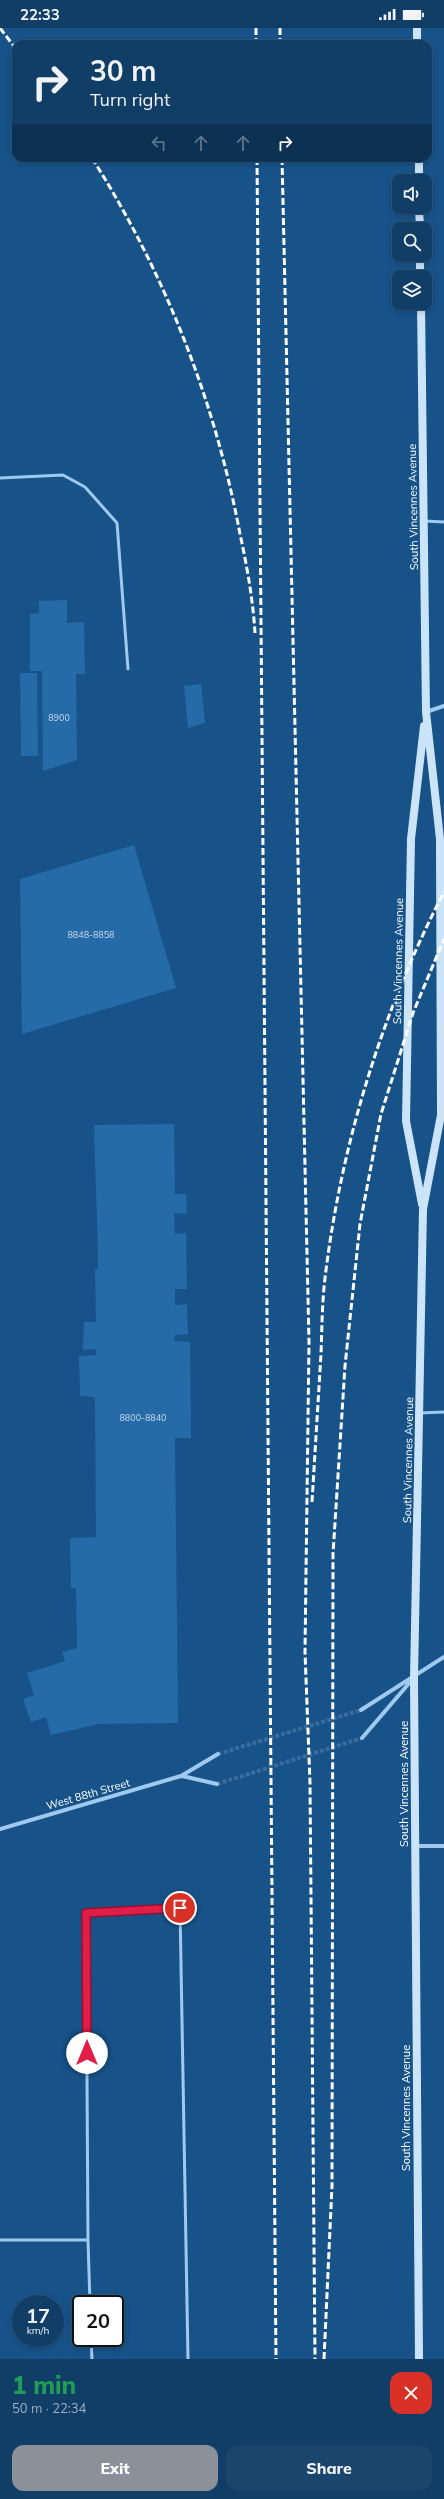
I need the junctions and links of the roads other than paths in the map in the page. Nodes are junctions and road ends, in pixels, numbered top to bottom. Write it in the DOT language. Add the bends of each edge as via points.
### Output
graph roads {
  1 [pos="417,28"];
  2 [pos="417,40"];
  3 [pos="419,162"];
  4 [pos="419,174"];
  5 [pos="421,310"];
  6 [pos="0,478"];
  7 [pos="424,520"];
  8 [pos="444,522"];
  9 [pos="128,669"];
  10 [pos="444,706"];
  11 [pos="426,712"];
  12 [pos="423,1209"];
  13 [pos="444,1412"];
  14 [pos="420,1413"];
  15 [pos="444,1657"];
  16 [pos="414,1678"];
  17 [pos="361,1710"];
  18 [pos="362,1738"];
  19 [pos="218,1754"];
  20 [pos="181,1776"];
  21 [pos="218,1784"];
  22 [pos="0,1829"];
  23 [pos="416,1846"];
  24 [pos="444,1846"];
  25 [pos="0,2240"];
  26 [pos="88,2240"];
  27 [pos="90,2295"];
  28 [pos="91,2347"];
  29 [pos="92,2359"];
  30 [pos="188,2359"];
  31 [pos="419,2359"];
  1 -- 2 [label="main road"];
  3 -- 4 [label="main road"];
  5 -- 7 [label="main road, South Vincennes Avenue"];
  6 -- 9 [label="lane" via="63,475 85,487 117,523"];
  7 -- 8 [label="lane"];
  7 -- 11 [label="main road, South Vincennes Avenue"];
  10 -- 11 [label="street"];
  11 -- 12 [label="main road, South Vincennes Avenue" via="440,839 441,1115"];
  11 -- 12 [label="main road, South Vincennes Avenue" via="411,839 406,1121"];
  12 -- 14 [label="main road, South Vincennes Avenue"];
  13 -- 14 [label="lane"];
  14 -- 16 [label="main road, South Vincennes Avenue"];
  15 -- 16 [label="street"];
  16 -- 17 [label="street"];
  16 -- 18 [label="street"];
  16 -- 23 [label="main road, South Vincennes Avenue"];
  19 -- 20 [label="street, West 88th Street"];
  20 -- 21 [label="street, West 88th Street"];
  20 -- 22 [label="street, West 88th Street"];
  23 -- 24 [label="street"];
  23 -- 31 [label="main road, South Vincennes Avenue"];
  25 -- 26 [label="lane"];
  26 -- 27 [label="lane"];
  26 -- 30 [label="lane" via="86,1913 180,1908"];
  28 -- 29 [label="lane"];
}
